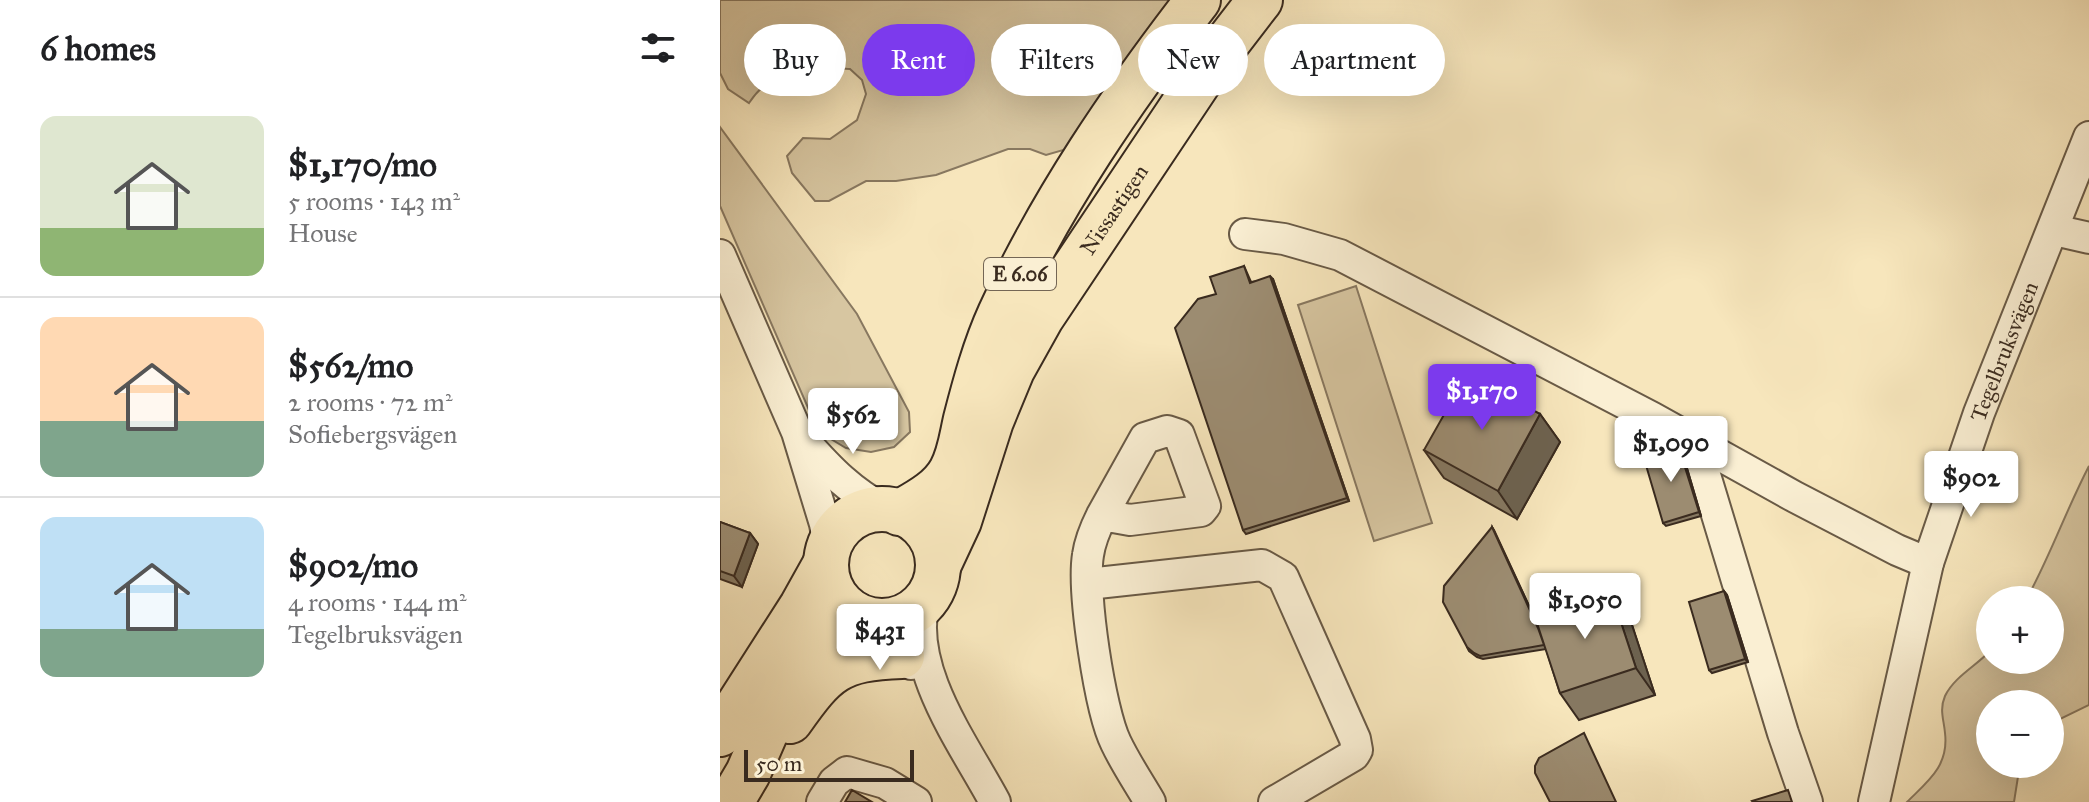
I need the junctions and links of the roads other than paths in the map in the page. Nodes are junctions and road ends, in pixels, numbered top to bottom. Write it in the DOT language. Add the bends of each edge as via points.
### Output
graph roads {
  1 [pos="1198,0"];
  2 [pos="1260,0"];
  3 [pos="2089,137"];
  4 [pos="2054,230"];
  5 [pos="1245,234"];
  6 [pos="2089,238"];
  7 [pos="720,255"];
  8 [pos="797,432"];
  9 [pos="1706,448"];
  10 [pos="892,511"];
  11 [pos="1102,515"];
  12 [pos="827,555"];
  13 [pos="1928,563"];
  14 [pos="931,584"];
  15 [pos="1088,584"];
  16 [pos="862,617"];
  17 [pos="917,670"];
  18 [pos="720,734"];
  19 [pos="740,788"];
  20 [pos="822,802"];
  21 [pos="916,802"];
  22 [pos="995,802"];
  23 [pos="1150,802"];
  24 [pos="1274,802"];
  25 [pos="1807,802"];
  26 [pos="1874,802"];
  1 -- 10 [label="highway, Nissastigen / E 6.06" via="1094,148 1016,282 981,367 950,473 941,486"];
  2 -- 14 [label="highway, Nissastigen / E 6.06" via="1202,77 1041,318 996,408 959,521"];
  3 -- 4 [label="street, Tegelbruksvägen"];
  4 -- 6 [label="street"];
  4 -- 13 [label="street, Tegelbruksvägen" via="1979,413"];
  5 -- 9 [label="street" via="1340,255"];
  7 -- 8 [label="street"];
  8 -- 10 [label="street" via="836,478"];
  8 -- 12 [label="street" via="825,524"];
  9 -- 13 [label="street"];
  9 -- 25 [label="street" via="1702,465"];
  10 -- 12 [label="highway, E 6.06" via="867,511 850,519 837,531"];
  10 -- 14 [label="highway" via="915,520 927,533 935,548"];
  11 -- 15 [label="street" via="1087,556"];
  12 -- 16 [label="highway" via="830,588"];
  12 -- 18 [label="highway, E 6.06" via="802,606"];
  13 -- 26 [label="street, Tegelbruksvägen"];
  14 -- 16 [label="highway" via="908,615 888,621"];
  14 -- 17 [label="street" via="919,622"];
  15 -- 23 [label="street" via="1105,708 1115,742"];
  15 -- 24 [label="street" via="1262,565 1283,577 1357,750"];
  16 -- 17 [label="street"];
  16 -- 19 [label="highway" via="816,642 794,667"];
  17 -- 19 [label="highway" via="857,660 827,675"];
  17 -- 22 [label="street"];
  20 -- 21 [label="street" via="847,772 885,783"];
}
